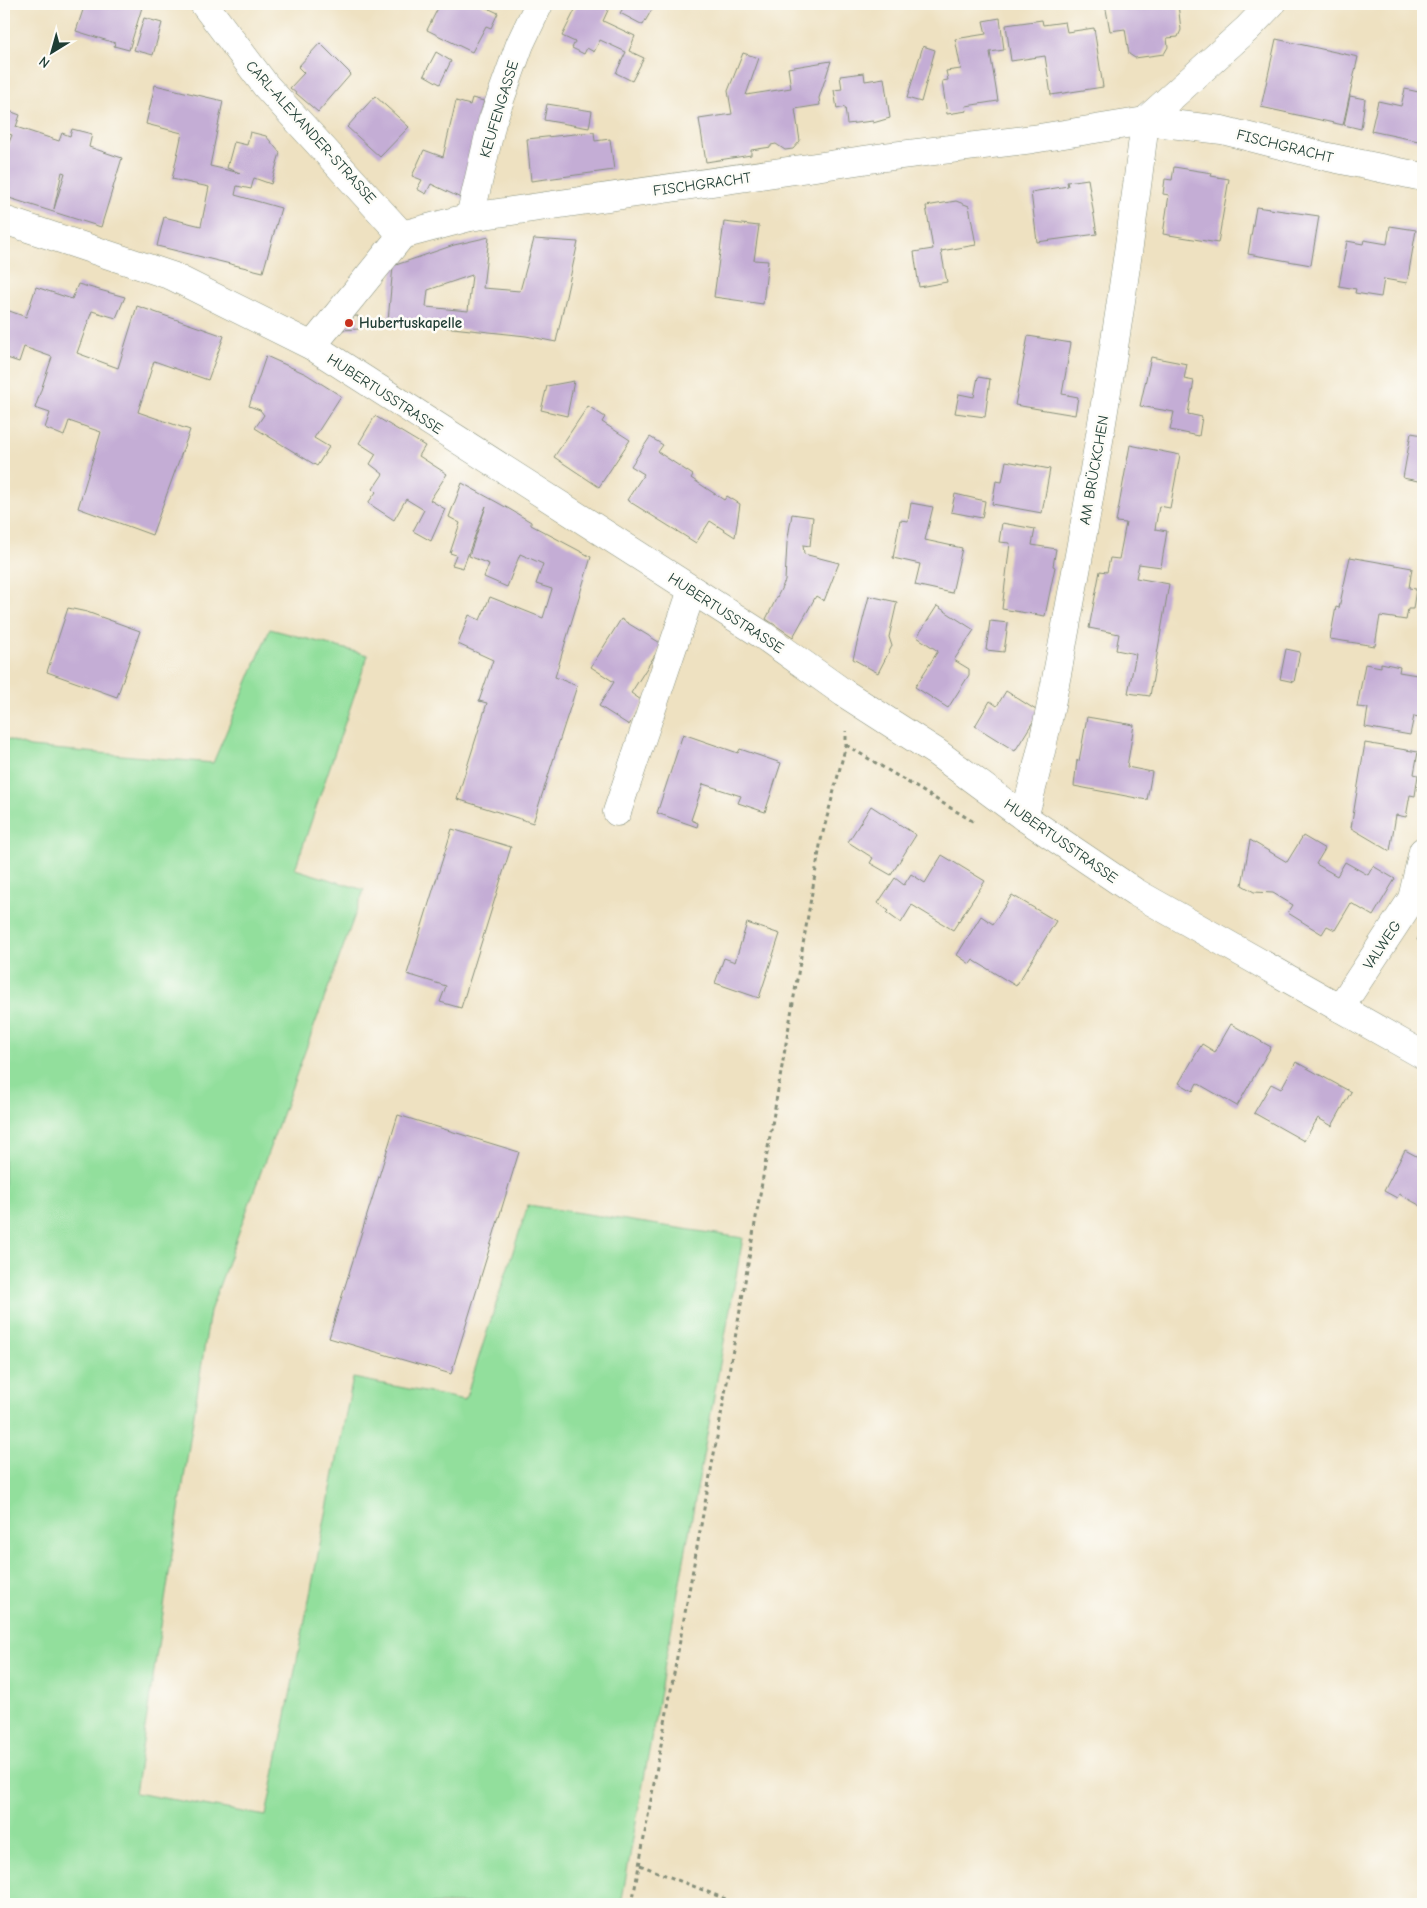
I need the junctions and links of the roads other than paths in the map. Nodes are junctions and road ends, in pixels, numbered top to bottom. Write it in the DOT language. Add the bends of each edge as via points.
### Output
graph roads {
  1 [pos="204,4"];
  2 [pos="539,4"];
  3 [pos="1271,4"];
  4 [pos="1145,121"];
  5 [pos="1423,177"];
  6 [pos="470,217"];
  7 [pos="4,220"];
  8 [pos="402,235"];
  9 [pos="312,346"];
  10 [pos="692,590"];
  11 [pos="617,812"];
  12 [pos="1024,817"];
  13 [pos="1423,851"];
  14 [pos="1340,1008"];
  15 [pos="1423,1054"];
  1 -- 8 [label="street, CARL-ALEXANDER-STRASSE" via="266,86"];
  2 -- 6 [label="street, KEUFENGASSE" via="520,44 492,122"];
  3 -- 4 [label="street"];
  4 -- 5 [label="street, FISCHGRACHT" via="1222,130"];
  4 -- 6 [label="street, FISCHGRACHT"];
  4 -- 12 [label="street, AM BRÜCKCHEN" via="1128,268 1084,530 1042,755"];
  6 -- 8 [label="street, FISCHGRACHT"];
  7 -- 9 [label="street, HUBERTUSSTRASSE" via="172,276"];
  8 -- 9 [label="street"];
  9 -- 10 [label="street, HUBERTUSSTRASSE"];
  10 -- 11 [label="street"];
  10 -- 12 [label="street, HUBERTUSSTRASSE" via="936,752"];
  12 -- 14 [label="street, HUBERTUSSTRASSE" via="1135,892"];
  13 -- 14 [label="street, VALWEG" via="1412,899"];
  14 -- 15 [label="street, HUBERTUSSTRASSE"];
}
